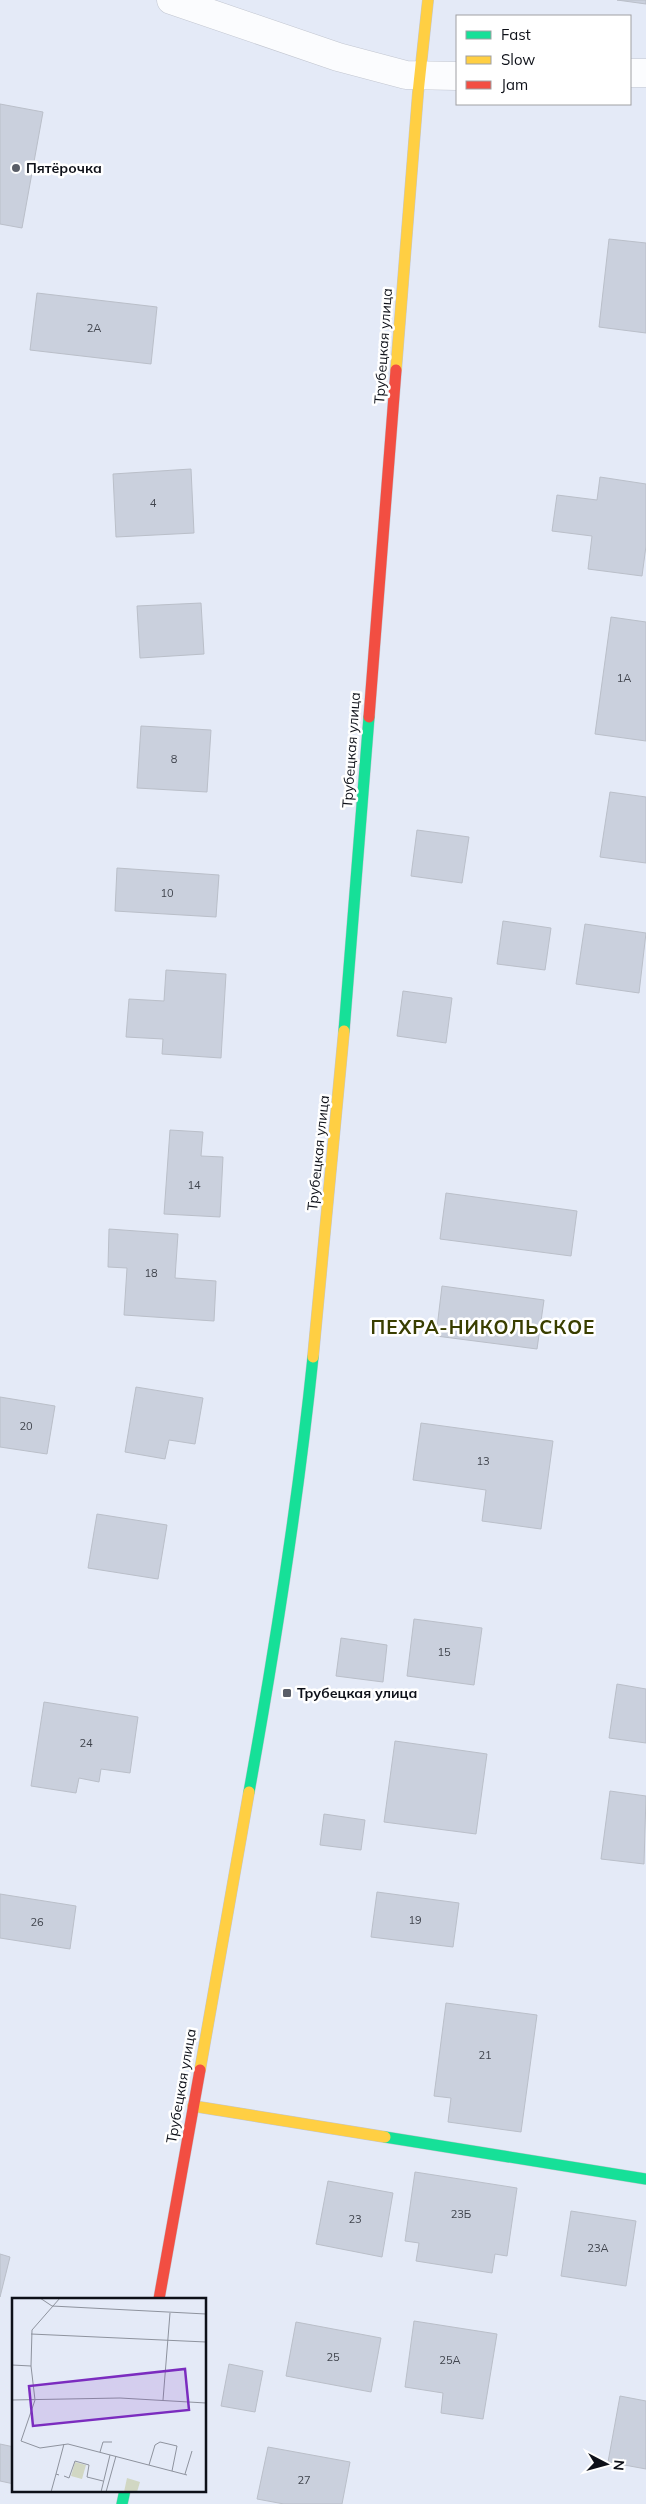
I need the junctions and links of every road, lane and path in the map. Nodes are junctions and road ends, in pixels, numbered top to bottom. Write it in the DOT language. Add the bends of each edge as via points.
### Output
graph roads {
  1 [pos="171,0"];
  2 [pos="428,0"];
  3 [pos="646,73"];
  4 [pos="631,74"];
  5 [pos="419,76"];
  6 [pos="456,76"];
  7 [pos="193,2106"];
  8 [pos="646,2178"];
  9 [pos="159,2298"];
  1 -- 5 [label="street" via="338,57"];
  2 -- 5 [label="main road, Трубецкая улица"];
  3 -- 4 [label="street"];
  5 -- 6 [label="street"];
  5 -- 7 [label="main road, Трубецкая улица" via="342,1062 305,1433 267,1692"];
  7 -- 8 [label="main road"];
  7 -- 9 [label="main road, Трубецкая улица"];
}
